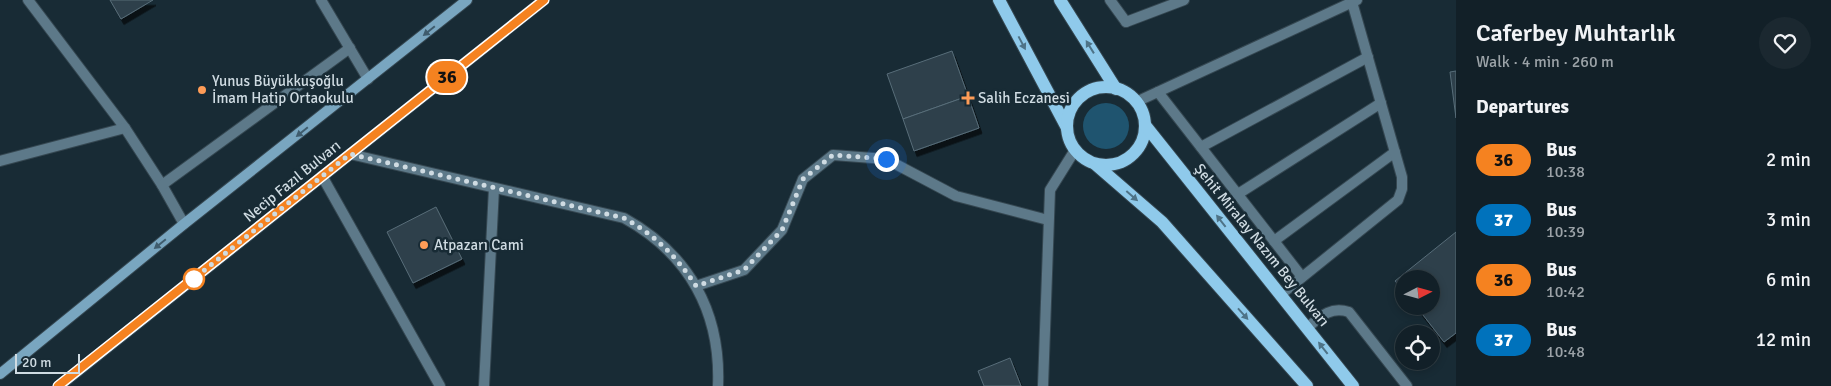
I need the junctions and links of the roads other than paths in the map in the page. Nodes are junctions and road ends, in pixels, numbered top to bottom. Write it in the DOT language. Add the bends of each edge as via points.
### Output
graph roads {
  1 [pos="28,0"];
  2 [pos="321,0"];
  3 [pos="467,0"];
  4 [pos="544,0"];
  5 [pos="1000,0"];
  6 [pos="1060,0"];
  7 [pos="1110,0"];
  8 [pos="1184,0"];
  9 [pos="1355,1"];
  10 [pos="350,48"];
  11 [pos="1368,57"];
  12 [pos="368,79"];
  13 [pos="1116,88"];
  14 [pos="1158,92"];
  15 [pos="1136,102"];
  16 [pos="1381,103"];
  17 [pos="1145,125"];
  18 [pos="125,128"];
  19 [pos="1067,128"];
  20 [pos="1201,147"];
  21 [pos="1075,150"];
  22 [pos="1395,152"];
  23 [pos="350,154"];
  24 [pos="0,161"];
  25 [pos="1095,164"];
  26 [pos="322,176"];
  27 [pos="162,185"];
  28 [pos="494,188"];
  29 [pos="1238,194"];
  30 [pos="1048,220"];
  31 [pos="184,224"];
  32 [pos="1274,242"];
  33 [pos="1302,277"];
  34 [pos="696,286"];
  35 [pos="1280,295"];
  36 [pos="1307,328"];
  37 [pos="0,374"];
  38 [pos="58,386"];
  39 [pos="440,386"];
  40 [pos="484,386"];
  41 [pos="718,386"];
  42 [pos="1043,386"];
  43 [pos="1307,386"];
  44 [pos="1353,386"];
  45 [pos="1407,386"];
  1 -- 18 [label="street"];
  2 -- 10 [label="street"];
  3 -- 12 [label="street, one-way"];
  4 -- 23 [label="street, Necip Fazıl Bulvarı"];
  5 -- 19 [label="main road, one-way"];
  13 -- 6 [label="main road, one-way"];
  7 -- 8 [label="street" via="1126,22"];
  9 -- 11 [label="street"];
  9 -- 14 [label="street"];
  10 -- 12 [label="street"];
  10 -- 27 [label="street"];
  11 -- 16 [label="street"];
  11 -- 20 [label="street"];
  12 -- 31 [label="street, one-way"];
  13 -- 15 [label="main road"];
  13 -- 19 [label="main road" via="1092,89 1082,95 1068,116"];
  14 -- 15 [label="street"];
  14 -- 20 [label="street"];
  15 -- 17 [label="main road"];
  16 -- 22 [label="street"];
  16 -- 29 [label="street"];
  17 -- 25 [label="main road" via="1138,148 1130,157 1107,166"];
  35 -- 17 [label="main road, Şehit Miralay Nazım Bey Bulvarı, one-way"];
  18 -- 24 [label="street"];
  18 -- 27 [label="street"];
  19 -- 21 [label="main road"];
  20 -- 29 [label="street"];
  21 -- 25 [label="main road"];
  21 -- 30 [label="street" via="1050,190"];
  22 -- 32 [label="street"];
  22 -- 33 [label="street" via="1403,183 1398,200"];
  23 -- 26 [label="street, Necip Fazıl Bulvarı"];
  23 -- 28 [label="street"];
  25 -- 43 [label="main road, one-way" via="1162,222"];
  26 -- 38 [label="street, Necip Fazıl Bulvarı"];
  26 -- 39 [label="street"];
  27 -- 31 [label="street"];
  28 -- 34 [label="street" via="624,218 641,227 670,252"];
  28 -- 40 [label="street"];
  29 -- 32 [label="street"];
  30 -- 34 [label="street" via="956,196 886,159 833,155 803,179 782,230 744,270"];
  30 -- 42 [label="street"];
  31 -- 37 [label="street, one-way"];
  32 -- 33 [label="street"];
  33 -- 35 [label="street"];
  34 -- 41 [label="street" via="717,344"];
  35 -- 36 [label="main road, Şehit Miralay Nazım Bey Bulvarı"];
  44 -- 36 [label="main road, Şehit Miralay Nazım Bey Bulvarı, one-way"];
  36 -- 45 [label="street" via="1328,312 1338,309 1349,312"];
}
